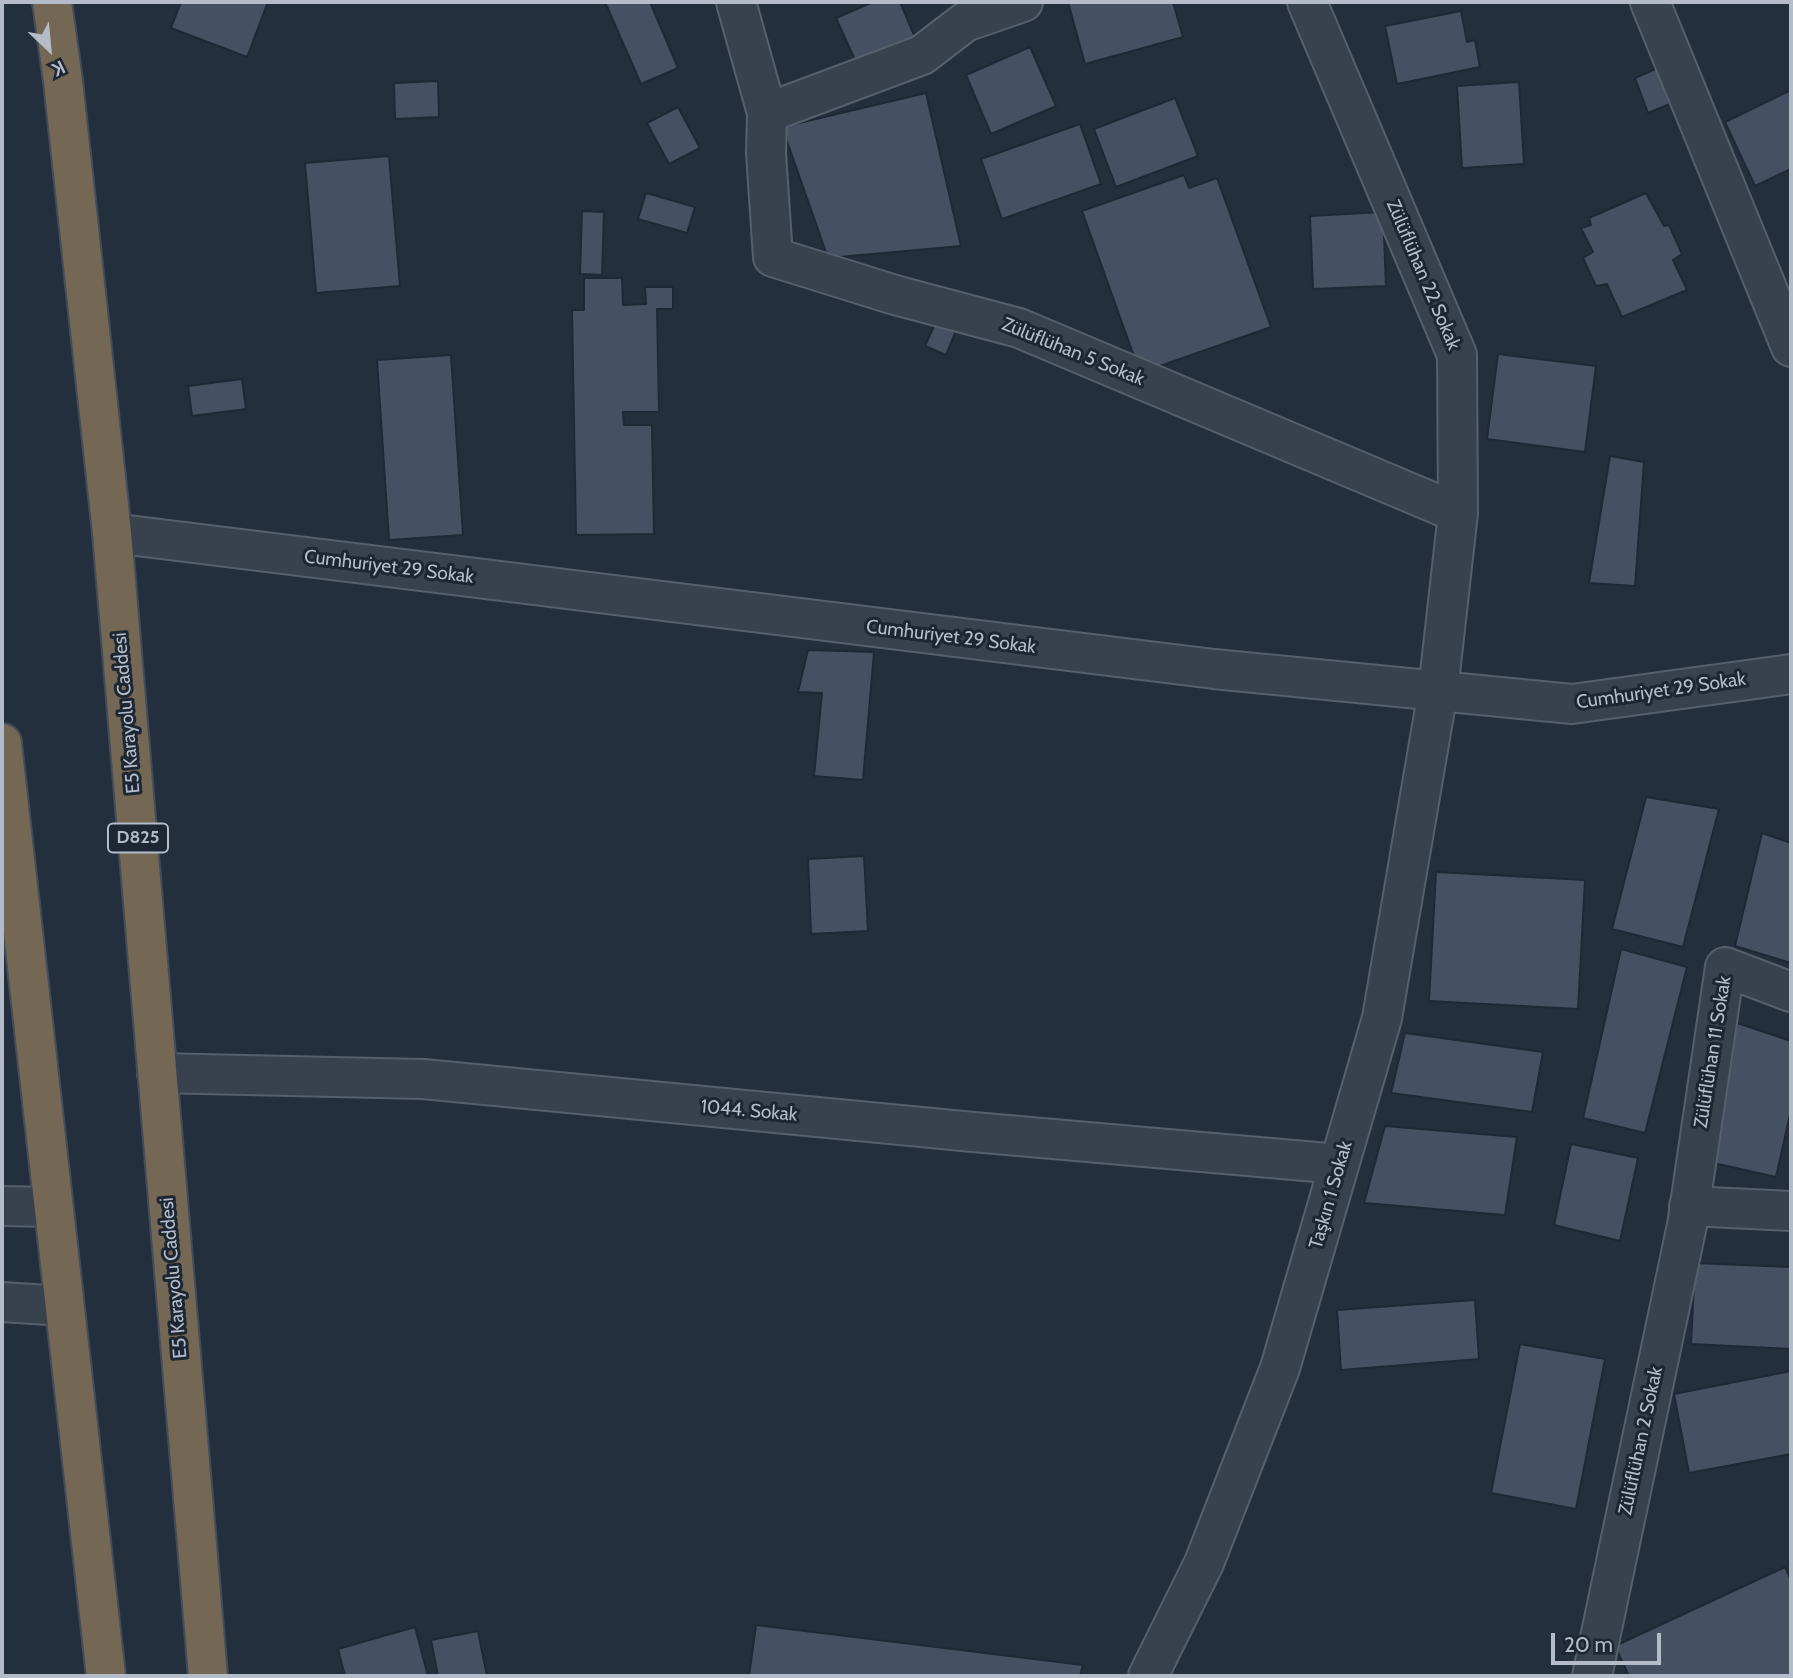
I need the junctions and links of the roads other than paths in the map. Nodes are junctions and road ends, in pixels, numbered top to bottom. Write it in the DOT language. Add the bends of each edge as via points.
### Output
graph roads {
  1 [pos="52,2"];
  2 [pos="736,2"];
  3 [pos="1023,2"];
  4 [pos="1307,2"];
  5 [pos="1650,2"];
  6 [pos="767,113"];
  7 [pos="1791,347"];
  8 [pos="1458,513"];
  9 [pos="112,533"];
  10 [pos="1791,674"];
  11 [pos="1438,691"];
  12 [pos="2,743"];
  13 [pos="1791,992"];
  14 [pos="157,1073"];
  15 [pos="1339,1164"];
  16 [pos="2,1206"];
  17 [pos="1689,1206"];
  18 [pos="53,1207"];
  19 [pos="1791,1210"];
  20 [pos="2,1302"];
  21 [pos="64,1306"];
  22 [pos="106,1676"];
  23 [pos="208,1676"];
  24 [pos="1148,1676"];
  25 [pos="1592,1676"];
  1 -- 9 [label="highway, E5 Karayolu Caddesi / D825"];
  2 -- 6 [label="street, Zülüflühan 5 Sokak"];
  3 -- 6 [label="street" via="965,22 922,55"];
  4 -- 8 [label="street, Zülüflühan 22 Sokak" via="1457,355"];
  5 -- 7 [label="street"];
  6 -- 8 [label="street, Zülüflühan 5 Sokak" via="773,257 1019,328"];
  8 -- 11 [label="street, Zülüflühan 22 Sokak"];
  9 -- 11 [label="street, Cumhuriyet 29 Sokak" via="1214,669"];
  9 -- 14 [label="highway, E5 Karayolu Caddesi / D825"];
  10 -- 11 [label="street, Cumhuriyet 29 Sokak" via="1572,704"];
  11 -- 15 [label="street, Taşkın 1 Sokak" via="1382,1018"];
  12 -- 18 [label="highway"];
  13 -- 17 [label="street, Zülüflühan 11 Sokak" via="1725,967"];
  14 -- 15 [label="street, 1044. Sokak" via="422,1079"];
  14 -- 23 [label="highway, E5 Karayolu Caddesi / D825"];
  15 -- 24 [label="street, Taşkın 1 Sokak" via="1280,1368 1204,1563"];
  16 -- 18 [label="street"];
  17 -- 19 [label="street"];
  17 -- 25 [label="street, Zülüflühan 2 Sokak"];
  18 -- 21 [label="highway"];
  20 -- 21 [label="street"];
  21 -- 22 [label="highway"];
}
